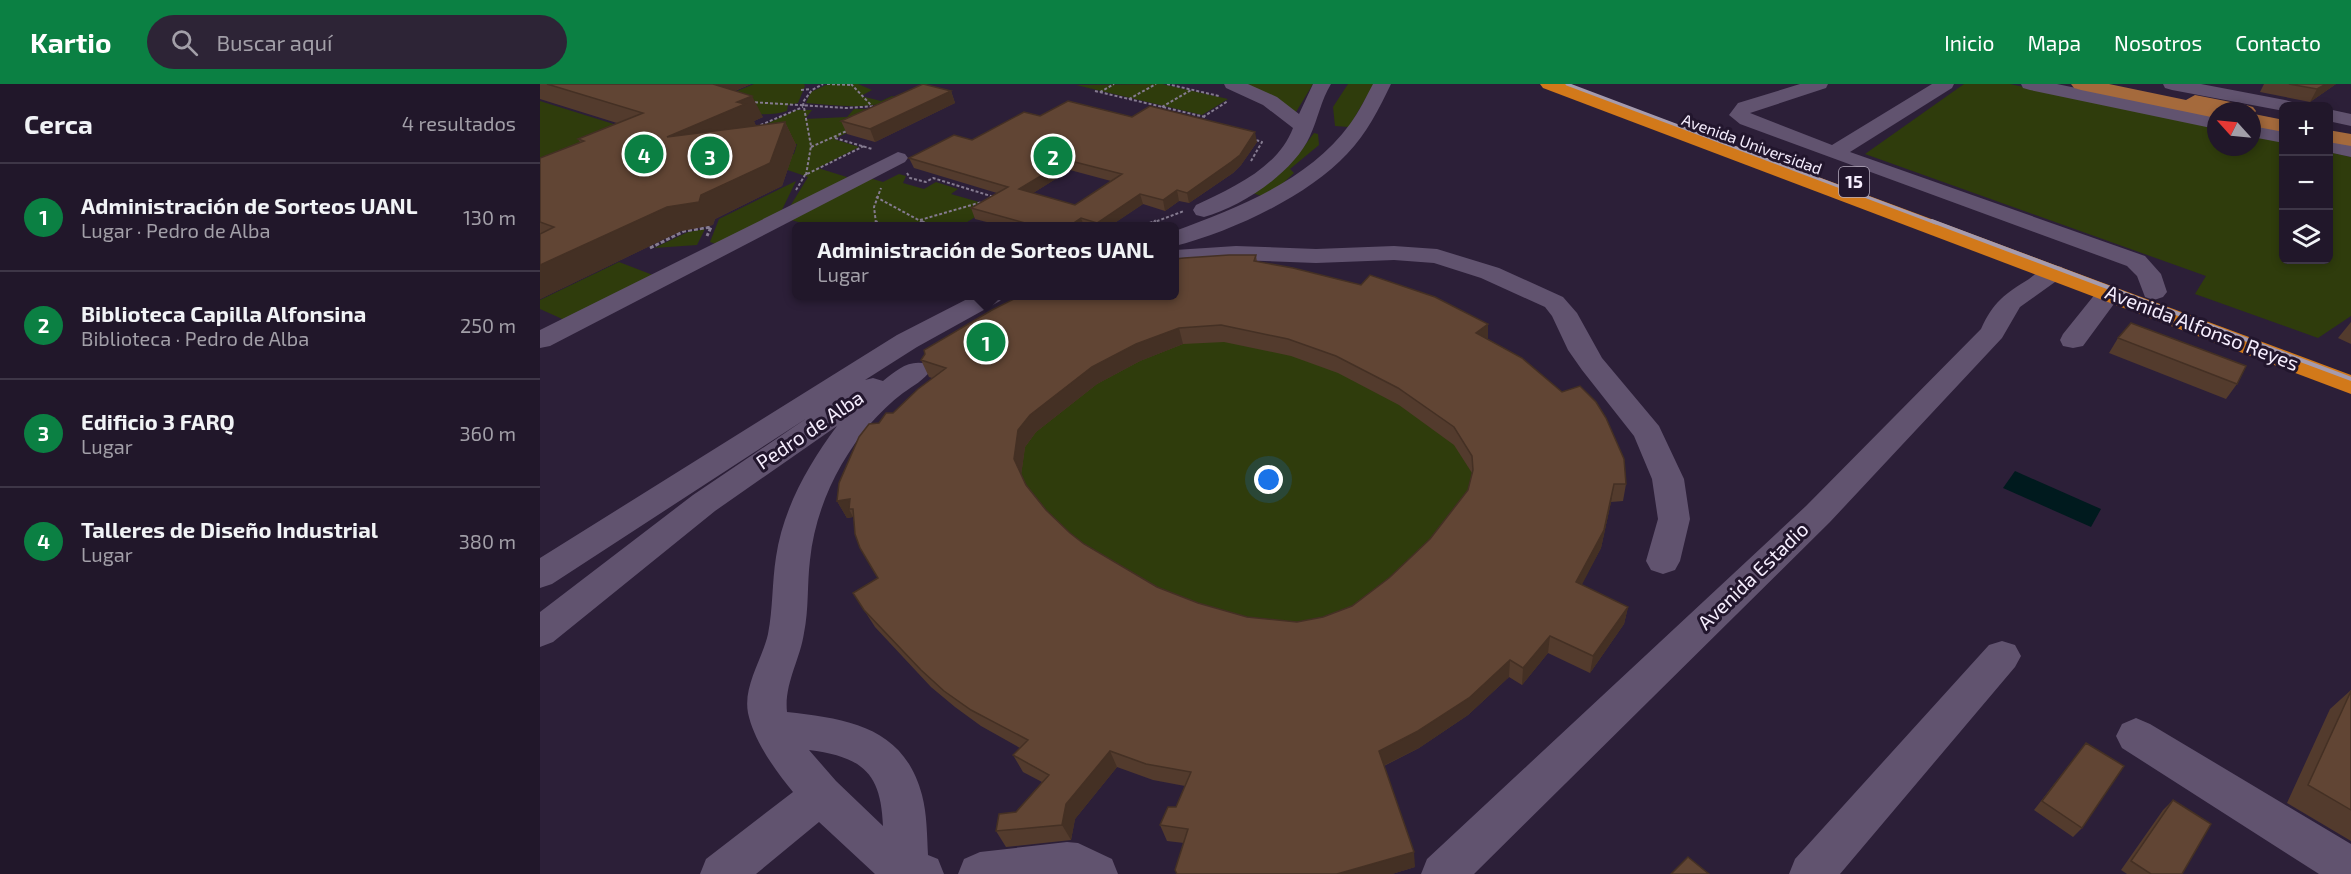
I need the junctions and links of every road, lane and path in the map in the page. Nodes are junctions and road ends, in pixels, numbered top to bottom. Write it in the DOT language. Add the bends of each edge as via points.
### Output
graph roads {
  1 [pos="810,84"];
  2 [pos="825,84"];
  3 [pos="1114,84"];
  4 [pos="1156,84"];
  5 [pos="1167,84"];
  6 [pos="1233,84"];
  7 [pos="1322,84"];
  8 [pos="1382,84"];
  9 [pos="1550,84"];
  10 [pos="1589,84"];
  11 [pos="1819,84"];
  12 [pos="1945,84"];
  13 [pos="2030,84"];
  14 [pos="2080,84"];
  15 [pos="2114,84"];
  16 [pos="2172,84"];
  17 [pos="852,85"];
  18 [pos="813,88"];
  19 [pos="801,90"];
  20 [pos="1191,90"];
  21 [pos="1095,91"];
  22 [pos="1099,92"];
  23 [pos="772,98"];
  24 [pos="1128,99"];
  25 [pos="747,102"];
  26 [pos="766,102"];
  27 [pos="2207,103"];
  28 [pos="2279,105"];
  29 [pos="803,106"];
  30 [pos="884,106"];
  31 [pos="873,107"];
  32 [pos="1161,107"];
  33 [pos="2207,110"];
  34 [pos="2261,114"];
  35 [pos="2333,116"];
  36 [pos="1203,117"];
  37 [pos="2279,118"];
  38 [pos="1200,120"];
  39 [pos="2351,120"];
  40 [pos="2207,121"];
  41 [pos="2261,122"];
  42 [pos="2279,125"];
  43 [pos="1304,127"];
  44 [pos="854,128"];
  45 [pos="751,129"];
  46 [pos="2333,129"];
  47 [pos="2351,132"];
  48 [pos="2261,133"];
  49 [pos="2279,136"];
  50 [pos="834,137"];
  51 [pos="2333,137"];
  52 [pos="1250,139"];
  53 [pos="2351,140"];
  54 [pos="864,146"];
  55 [pos="811,147"];
  56 [pos="2333,147"];
  57 [pos="872,149"];
  58 [pos="2351,151"];
  59 [pos="1834,153"];
  60 [pos="903,165"];
  61 [pos="1245,167"];
  62 [pos="805,176"];
  63 [pos="1813,182"];
  64 [pos="883,186"];
  65 [pos="1231,196"];
  66 [pos="876,197"];
  67 [pos="1194,207"];
  68 [pos="1256,207"];
  69 [pos="1936,212"];
  70 [pos="779,219"];
  71 [pos="920,220"];
  72 [pos="1100,220"];
  73 [pos="877,222"];
  74 [pos="923,222"];
  75 [pos="1108,222"];
  76 [pos="1154,222"];
  77 [pos="1172,222"];
  78 [pos="1179,237"];
  79 [pos="703,244"];
  80 [pos="650,248"];
  81 [pos="1179,256"];
  82 [pos="2052,272"];
  83 [pos="2114,286"];
  84 [pos="2154,292"];
  85 [pos="1003,300"];
  86 [pos="540,340"];
  87 [pos="2073,340"];
  88 [pos="2351,364"];
  89 [pos="917,370"];
  90 [pos="2351,385"];
  91 [pos="599,538"];
  92 [pos="1663,561"];
  93 [pos="540,575"];
  94 [pos="601,585"];
  95 [pos="540,632"];
  96 [pos="2002,656"];
  97 [pos="775,728"];
  98 [pos="2136,736"];
  99 [pos="821,795"];
  100 [pos="2351,869"];
  101 [pos="915,871"];
  102 [pos="722,874"];
  103 [pos="980,874"];
  104 [pos="1096,874"];
  105 [pos="1443,874"];
  106 [pos="1811,874"];
  1 -- 18 [label="path"];
  2 -- 17 [label="path"];
  2 -- 18 [label="path"];
  3 -- 22 [label="path"];
  4 -- 24 [label="path"];
  5 -- 20 [label="path"];
  6 -- 43 [label="street" via="1270,102"];
  7 -- 43 [label="street"];
  8 -- 68 [label="street" via="1358,128 1335,154 1301,182"];
  9 -- 63 [label="highway, Avenida Universidad / 15"];
  10 -- 69 [label="highway, Avenida Universidad / 15"];
  11 -- 59 [label="street" via="1744,107 1739,115"];
  12 -- 59 [label="street"];
  13 -- 40 [label="street"];
  14 -- 33 [label="main road"];
  15 -- 27 [label="main road"];
  16 -- 28 [label="street"];
  17 -- 31 [label="path"];
  18 -- 19 [label="path"];
  18 -- 29 [label="path" via="806,93"];
  20 -- 32 [label="path"];
  20 -- 36 [label="path" via="1232,99"];
  21 -- 22 [label="path"];
  22 -- 24 [label="path"];
  23 -- 26 [label="path"];
  24 -- 32 [label="path"];
  25 -- 26 [label="path"];
  26 -- 29 [label="path"];
  29 -- 31 [label="path"];
  29 -- 45 [label="path"];
  29 -- 55 [label="path"];
  30 -- 31 [label="path"];
  32 -- 36 [label="path"];
  34 -- 37 [label="main road"];
  35 -- 39 [label="street"];
  36 -- 38 [label="path"];
  41 -- 42 [label="main road"];
  43 -- 65 [label="street" via="1293,148 1277,164"];
  44 -- 50 [label="path"];
  46 -- 47 [label="main road"];
  48 -- 49 [label="street"];
  50 -- 54 [label="path"];
  50 -- 55 [label="path"];
  51 -- 53 [label="main road"];
  52 -- 61 [label="path" via="1262,142"];
  54 -- 57 [label="path"];
  54 -- 62 [label="path"];
  55 -- 62 [label="path"];
  56 -- 58 [label="street"];
  59 -- 84 [label="street" via="2136,261 2149,274"];
  60 -- 70 [label="street"];
  60 -- 71 [label="path" via="910,178 926,182 933,178 997,198"];
  62 -- 70 [label="path"];
  63 -- 69 [label="highway"];
  63 -- 82 [label="highway, Avenida Universidad / 15"];
  64 -- 66 [label="path"];
  65 -- 68 [label="street"];
  65 -- 77 [label="street"];
  66 -- 71 [label="path"];
  66 -- 73 [label="path"];
  67 -- 76 [label="path"];
  68 -- 78 [label="street"];
  69 -- 83 [label="highway, Avenida Universidad / 15"];
  70 -- 86 [label="street"];
  71 -- 74 [label="path"];
  72 -- 75 [label="path"];
  79 -- 80 [label="path" via="711,227 684,231"];
  81 -- 92 [label="street" via="1437,256 1490,273 1554,302 1592,364 1648,433 1668,479 1674,519"];
  82 -- 83 [label="highway, Avenida Alfonso Reyes / 15"];
  82 -- 105 [label="street, Avenida Estadio" via="2006,304 1993,332 1818,514"];
  83 -- 84 [label="highway, Avenida Alfonso Reyes / 15"];
  83 -- 87 [label="street"];
  83 -- 90 [label="highway, Avenida Alfonso Reyes / 15"];
  84 -- 88 [label="highway, Avenida Alfonso Reyes / 15"];
  85 -- 91 [label="street, Pedro de Alba" via="898,346"];
  85 -- 94 [label="street, Pedro de Alba" via="704,503"];
  89 -- 97 [label="street" via="874,402 850,430 807,504 797,536 786,634 768,698 768,714"];
  91 -- 93 [label="street, Pedro de Alba"];
  91 -- 94 [label="street"];
  94 -- 95 [label="street, Pedro de Alba"];
  96 -- 106 [label="street"];
  97 -- 99 [label="street"];
  97 -- 101 [label="street" via="834,735 864,745 881,757 894,772 901,794"];
  98 -- 100 [label="street"];
  99 -- 101 [label="street" via="881,851"];
  99 -- 102 [label="street"];
  103 -- 104 [label="street" via="1067,863"];
}
